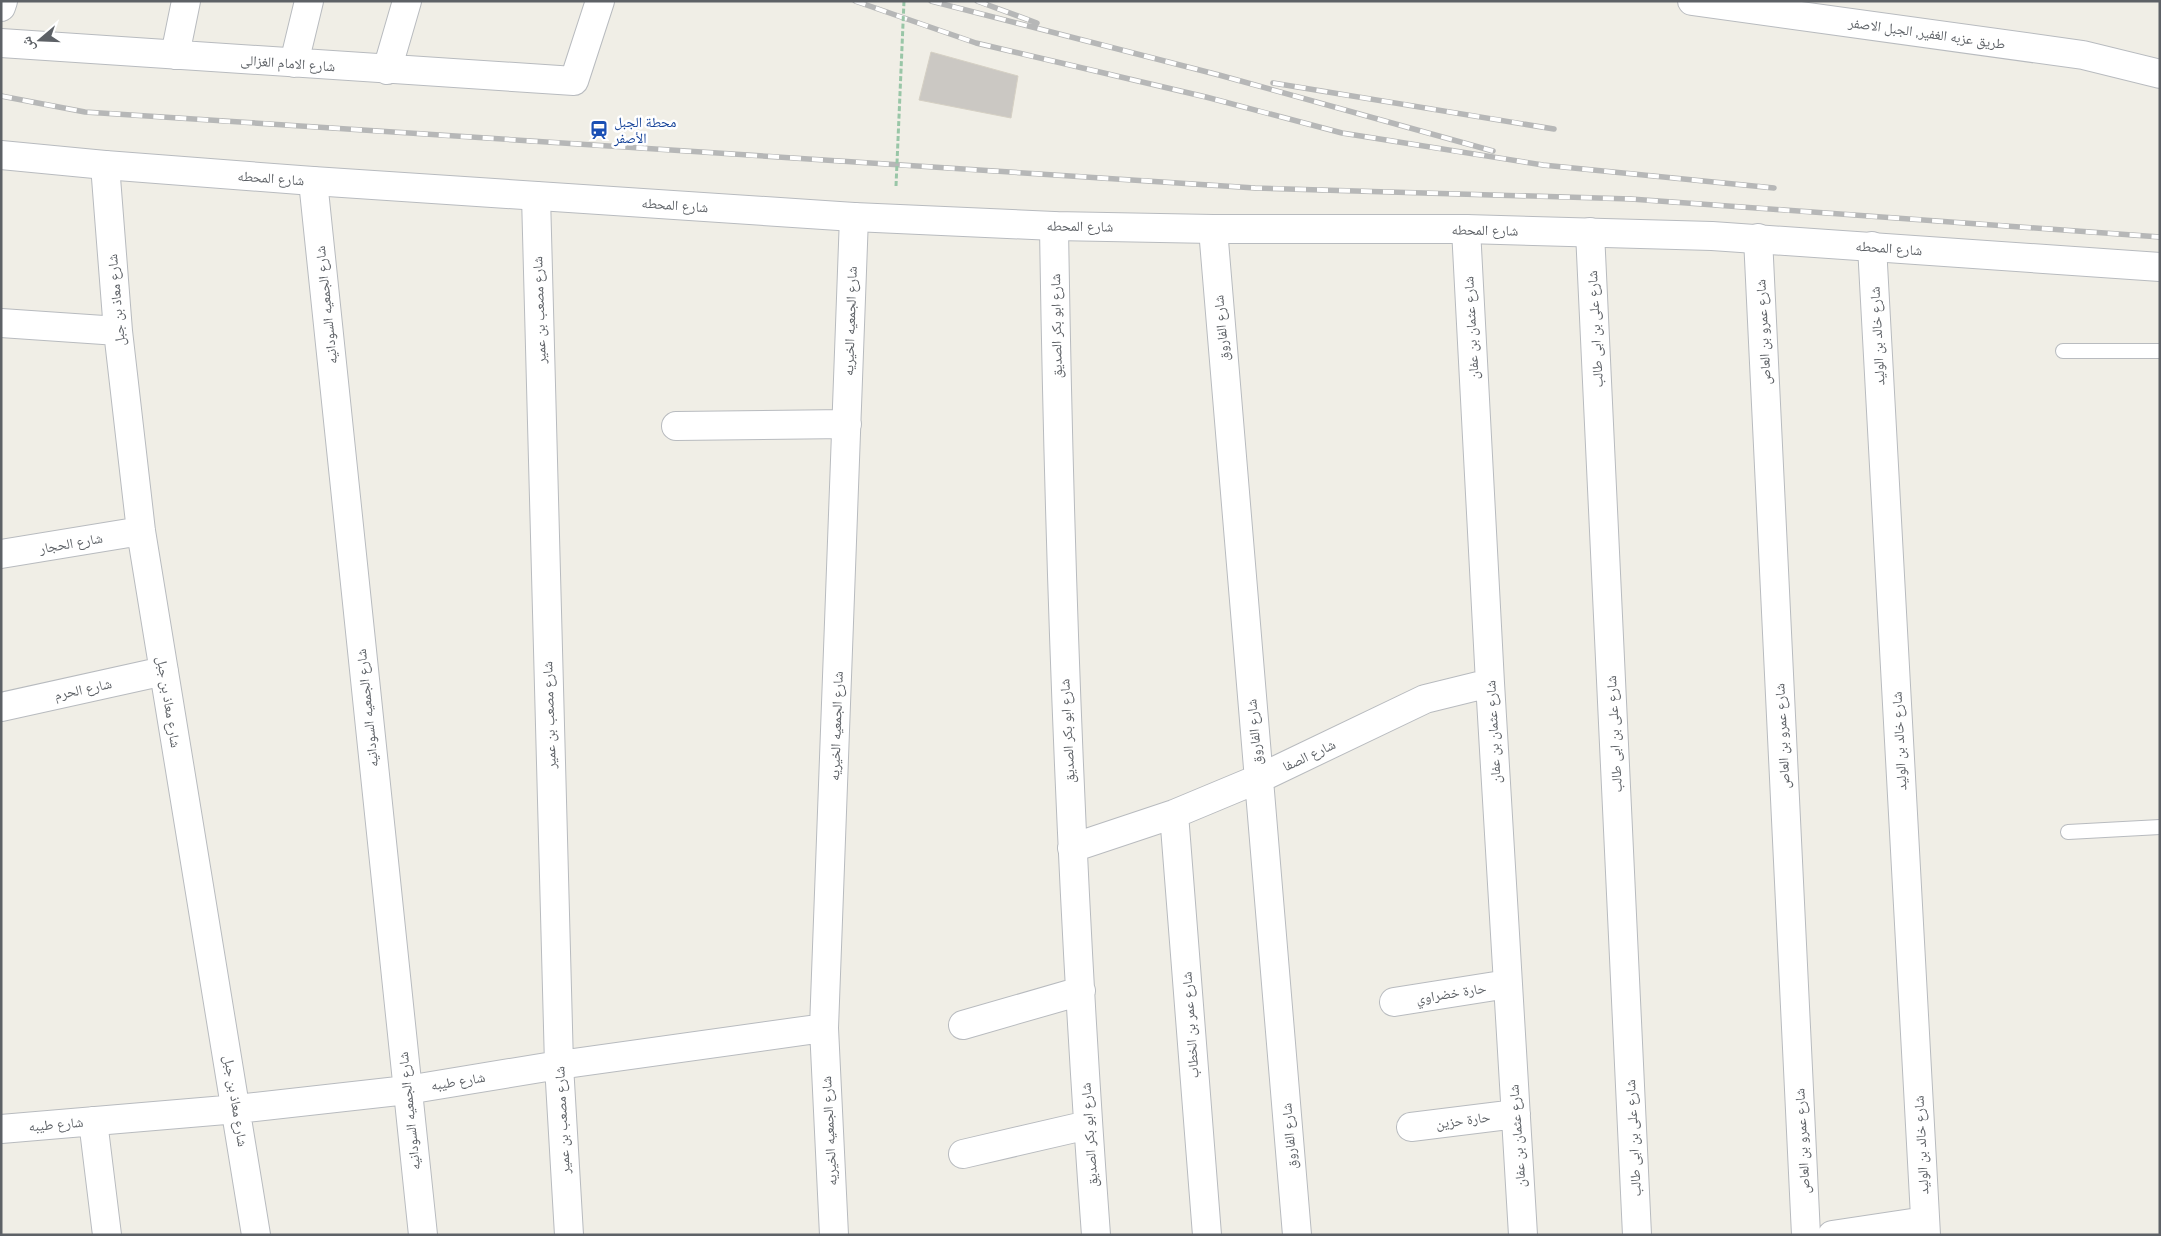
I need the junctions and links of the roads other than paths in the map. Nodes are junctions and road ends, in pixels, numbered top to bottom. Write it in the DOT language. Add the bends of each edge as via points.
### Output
graph roads {
  1 [pos="3,1"];
  2 [pos="186,1"];
  3 [pos="309,1"];
  4 [pos="408,1"];
  5 [pos="600,1"];
  6 [pos="1692,1"];
  7 [pos="1,7"];
  8 [pos="1,43"];
  9 [pos="175,55"];
  10 [pos="294,63"];
  11 [pos="387,70"];
  12 [pos="2160,74"];
  13 [pos="1,155"];
  14 [pos="105,165"];
  15 [pos="313,181"];
  16 [pos="536,196"];
  17 [pos="854,217"];
  18 [pos="1054,226"];
  19 [pos="1213,229"];
  20 [pos="1466,229"];
  21 [pos="1590,232"];
  22 [pos="1758,238"];
  23 [pos="1872,246"];
  24 [pos="2160,267"];
  25 [pos="1,323"];
  26 [pos="118,330"];
  27 [pos="2063,350"];
  28 [pos="2160,351"];
  29 [pos="847,424"];
  30 [pos="676,426"];
  31 [pos="141,531"];
  32 [pos="1,554"];
  33 [pos="164,671"];
  34 [pos="1490,683"];
  35 [pos="1,707"];
  36 [pos="1258,779"];
  37 [pos="1174,814"];
  38 [pos="2160,827"];
  39 [pos="2068,832"];
  40 [pos="1072,848"];
  41 [pos="1508,984"];
  42 [pos="1081,991"];
  43 [pos="1394,1002"];
  44 [pos="963,1025"];
  45 [pos="824,1028"];
  46 [pos="559,1065"];
  47 [pos="406,1090"];
  48 [pos="238,1109"];
  49 [pos="1516,1114"];
  50 [pos="93,1121"];
  51 [pos="1088,1125"];
  52 [pos="1411,1127"];
  53 [pos="1,1129"];
  54 [pos="963,1154"];
  55 [pos="1926,1228"];
  56 [pos="107,1235"];
  57 [pos="256,1235"];
  58 [pos="423,1235"];
  59 [pos="569,1235"];
  60 [pos="834,1235"];
  61 [pos="1096,1235"];
  62 [pos="1207,1235"];
  63 [pos="1297,1235"];
  64 [pos="1523,1235"];
  65 [pos="1637,1235"];
  66 [pos="1806,1235"];
  67 [pos="1832,1235"];
  1 -- 7 [label="street"];
  2 -- 9 [label="street"];
  3 -- 10 [label="street"];
  4 -- 11 [label="street"];
  5 -- 11 [label="street, شارع الامام الغزالى" via="574,81"];
  6 -- 12 [label="street, طريق عزبه الغفير, الجبل الاصفر" via="2083,55"];
  8 -- 9 [label="street, شارع الامام الغزالى"];
  9 -- 10 [label="street, شارع الامام الغزالى"];
  10 -- 11 [label="street, شارع الامام الغزالى"];
  13 -- 14 [label="street, شارع المحطه"];
  14 -- 15 [label="street, شارع المحطه"];
  14 -- 26 [label="street, شارع معاذ بن جبل"];
  15 -- 16 [label="street, شارع المحطه"];
  15 -- 47 [label="street, شارع الجمعيه السودانيه"];
  16 -- 17 [label="street, شارع المحطه"];
  16 -- 46 [label="street, شارع مصعب بن عمير"];
  17 -- 18 [label="street, شارع المحطه"];
  17 -- 29 [label="street, شارع الجمعيه الخيريه"];
  18 -- 19 [label="street, شارع المحطه"];
  18 -- 40 [label="street, شارع ابو بكر الصديق" via="1058,480"];
  19 -- 20 [label="street, شارع المحطه"];
  19 -- 36 [label="street, شارع الفاروق"];
  20 -- 21 [label="street, شارع المحطه"];
  20 -- 34 [label="street, شارع عثمان بن عفان"];
  21 -- 22 [label="street, شارع المحطه"];
  21 -- 65 [label="street, شارع على بن ابى طالب"];
  22 -- 23 [label="street, شارع المحطه"];
  22 -- 66 [label="street, شارع عمرو بن العاص"];
  23 -- 24 [label="street, شارع المحطه"];
  23 -- 55 [label="street, شارع خالد بن الوليد"];
  25 -- 26 [label="street"];
  26 -- 31 [label="street, شارع معاذ بن جبل"];
  27 -- 28 [label="lane"];
  29 -- 30 [label="street"];
  29 -- 45 [label="street, شارع الجمعيه الخيريه"];
  31 -- 32 [label="street, شارع الحجار"];
  31 -- 33 [label="street, شارع معاذ بن جبل"];
  33 -- 35 [label="street, شارع الحرم"];
  33 -- 48 [label="street, شارع معاذ بن جبل"];
  34 -- 36 [label="street, شارع الصفا" via="1425,699"];
  34 -- 41 [label="street, شارع عثمان بن عفان"];
  36 -- 37 [label="street, شارع الصفا"];
  36 -- 63 [label="street, شارع الفاروق"];
  37 -- 40 [label="street, شارع الصفا"];
  37 -- 62 [label="street, شارع عمر بن الخطاب"];
  38 -- 39 [label="lane"];
  40 -- 42 [label="street, شارع ابو بكر الصديق"];
  41 -- 43 [label="street, حارة خضراوي"];
  41 -- 49 [label="street, شارع عثمان بن عفان"];
  42 -- 44 [label="street"];
  42 -- 51 [label="street, شارع ابو بكر الصديق"];
  45 -- 46 [label="street, شارع طيبه"];
  45 -- 60 [label="street, شارع الجمعيه الخيريه"];
  46 -- 47 [label="street, شارع طيبه"];
  46 -- 59 [label="street, شارع مصعب بن عمير"];
  47 -- 48 [label="street, شارع طيبه"];
  47 -- 58 [label="street, شارع الجمعيه السودانيه"];
  48 -- 50 [label="street, شارع طيبه"];
  48 -- 57 [label="street, شارع معاذ بن جبل"];
  49 -- 52 [label="street, حارة حزين"];
  49 -- 64 [label="street, شارع عثمان بن عفان"];
  50 -- 53 [label="street, شارع طيبه"];
  50 -- 56 [label="street"];
  51 -- 54 [label="street"];
  51 -- 61 [label="street, شارع ابو بكر الصديق"];
  55 -- 67 [label="street"];
}
